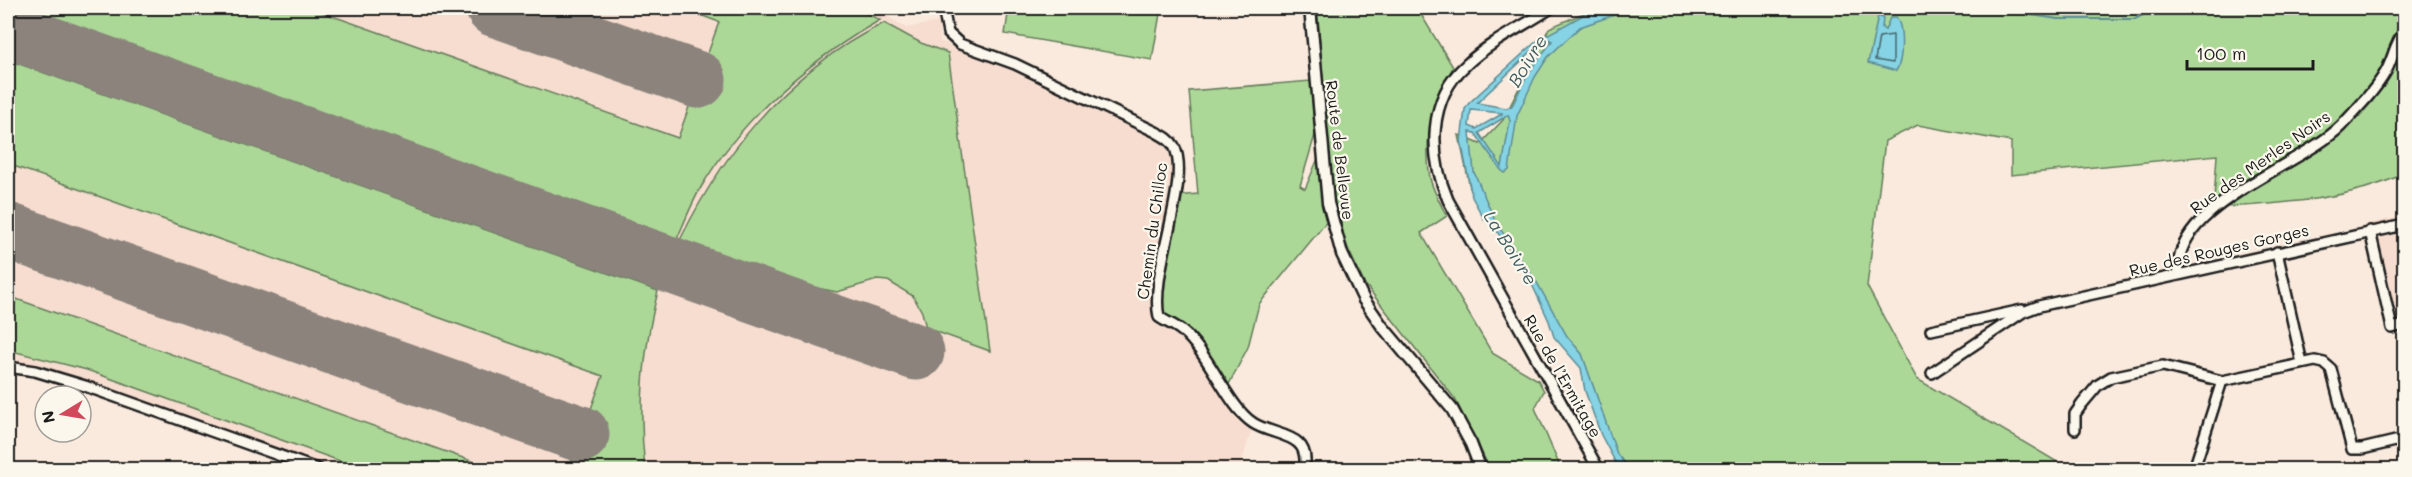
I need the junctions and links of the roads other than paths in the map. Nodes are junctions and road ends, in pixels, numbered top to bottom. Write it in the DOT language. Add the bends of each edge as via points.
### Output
graph roads {
  1 [pos="943,8"];
  2 [pos="1310,8"];
  3 [pos="1551,8"];
  4 [pos="2404,32"];
  5 [pos="2404,225"];
  6 [pos="2370,231"];
  7 [pos="2277,252"];
  8 [pos="2179,274"];
  9 [pos="2039,306"];
  10 [pos="2404,325"];
  11 [pos="1931,330"];
  12 [pos="2302,363"];
  13 [pos="8,366"];
  14 [pos="1932,373"];
  15 [pos="2222,381"];
  16 [pos="2075,429"];
  17 [pos="2404,439"];
  18 [pos="2186,467"];
  19 [pos="1304,469"];
  20 [pos="320,470"];
  21 [pos="1481,470"];
  22 [pos="1599,470"];
  1 -- 19 [label="street, Chemin du Chilloc" via="948,33 960,44 1014,64 1172,143 1179,162 1157,296 1159,317 1183,331 1253,424 1300,445 1306,459"];
  2 -- 21 [label="street, Route de Bellevue" via="1328,203 1342,254 1364,300 1382,326 1452,409"];
  3 -- 22 [label="street, Rue de l’Ermitage" via="1476,56 1460,71 1441,102 1434,140 1441,185 1448,201"];
  4 -- 8 [label="street, Rue des Merles Noirs" via="2378,85 2339,128 2201,218 2182,245"];
  5 -- 6 [label="street, Rue des Rouges Gorges"];
  6 -- 7 [label="street, Rue des Rouges Gorges"];
  6 -- 10 [label="street" via="2392,328"];
  7 -- 8 [label="street, Rue des Rouges Gorges"];
  7 -- 12 [label="street"];
  8 -- 9 [label="street, Rue des Rouges Gorges"];
  9 -- 11 [label="street, Rue des Rouges Gorges"];
  9 -- 14 [label="street, Rue des Rouges Gorges" via="2023,312"];
  12 -- 15 [label="street"];
  12 -- 17 [label="street" via="2320,361 2331,369 2352,449"];
  13 -- 20 [label="street" via="85,386"];
  15 -- 16 [label="street" via="2163,366 2111,377 2098,385 2074,414"];
  15 -- 18 [label="street" via="2194,469"];
}
